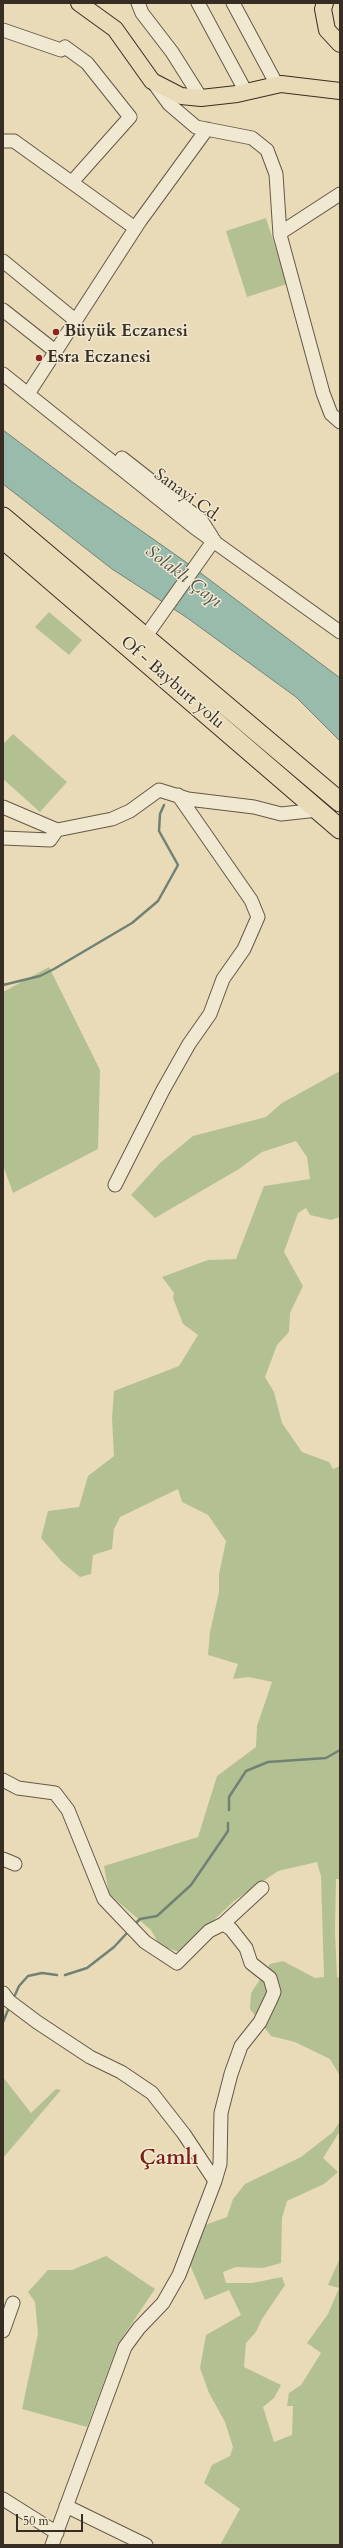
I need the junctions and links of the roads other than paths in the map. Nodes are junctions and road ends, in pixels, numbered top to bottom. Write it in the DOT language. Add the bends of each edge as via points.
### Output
graph roads {
  1 [pos="78,3"];
  2 [pos="138,3"];
  3 [pos="198,3"];
  4 [pos="233,3"];
  5 [pos="325,3"];
  6 [pos="3,30"];
  7 [pos="340,44"];
  8 [pos="152,81"];
  9 [pos="277,85"];
  10 [pos="340,91"];
  11 [pos="246,92"];
  12 [pos="201,98"];
  13 [pos="207,129"];
  14 [pos="3,142"];
  15 [pos="72,182"];
  16 [pos="340,194"];
  17 [pos="135,228"];
  18 [pos="280,233"];
  19 [pos="3,261"];
  20 [pos="3,310"];
  21 [pos="75,320"];
  22 [pos="55,351"];
  23 [pos="3,364"];
  24 [pos="3,374"];
  25 [pos="30,390"];
  26 [pos="340,422"];
  27 [pos="3,517"];
  28 [pos="3,539"];
  29 [pos="214,540"];
  30 [pos="340,632"];
  31 [pos="144,640"];
  32 [pos="178,796"];
  33 [pos="340,802"];
  34 [pos="3,807"];
  35 [pos="318,810"];
  36 [pos="340,829"];
  37 [pos="57,830"];
  38 [pos="3,838"];
  39 [pos="115,1185"];
  40 [pos="3,1780"];
  41 [pos="262,1888"];
  42 [pos="223,1924"];
  43 [pos="3,1993"];
  44 [pos="215,2181"];
  45 [pos="13,2303"];
  46 [pos="3,2331"];
  47 [pos="3,2499"];
  48 [pos="66,2506"];
  49 [pos="54,2539"];
  50 [pos="146,2545"];
  1 -- 8 [label="main road" via="115,29"];
  2 -- 12 [label="street" via="142,13 172,52"];
  3 -- 11 [label="street"];
  4 -- 9 [label="street"];
  5 -- 7 [label="main road" via="323,9 327,30"];
  6 -- 15 [label="street" via="61,50 65,47 87,63 130,117"];
  8 -- 12 [label="main road" via="181,96"];
  8 -- 13 [label="street" via="169,104 196,127"];
  9 -- 10 [label="main road"];
  9 -- 11 [label="main road"];
  11 -- 12 [label="main road"];
  13 -- 17 [label="street"];
  13 -- 18 [label="street" via="252,138 267,150 276,174"];
  14 -- 15 [label="street" via="14,140"];
  15 -- 17 [label="street"];
  16 -- 18 [label="street"];
  17 -- 21 [label="street"];
  18 -- 26 [label="street" via="323,393 331,414"];
  19 -- 21 [label="street"];
  20 -- 22 [label="street"];
  21 -- 22 [label="street"];
  22 -- 25 [label="street"];
  23 -- 25 [label="street, Sanayi Cd."];
  24 -- 25 [label="street, Sanayi Cd."];
  25 -- 29 [label="street, Sanayi Cd." via="201,520"];
  27 -- 31 [label="highway, Of - Bayburt yolu"];
  28 -- 31 [label="highway, Of - Bayburt yolu"];
  29 -- 30 [label="street"];
  29 -- 31 [label="street"];
  31 -- 33 [label="highway, Of - Bayburt yolu"];
  31 -- 35 [label="highway, Of - Bayburt yolu"];
  32 -- 35 [label="street" via="254,807 281,814"];
  32 -- 37 [label="street" via="159,790 130,811 112,819"];
  32 -- 39 [label="street" via="251,900 258,917 244,949 222,979 210,1014 189,1044 163,1090"];
  34 -- 37 [label="street"];
  35 -- 36 [label="highway, Of - Bayburt yolu"];
  37 -- 38 [label="street" via="50,840"];
  40 -- 42 [label="street" via="18,1788 55,1793 68,1810 104,1899 145,1942 177,1963 209,1931"];
  41 -- 42 [label="street"];
  42 -- 44 [label="street" via="231,1929 246,1948 251,1963 270,1978 274,1992 260,2022 241,2046 231,2074 222,2113 220,2164"];
  43 -- 44 [label="street" via="9,2001 90,2057 121,2072 152,2093 184,2134"];
  44 -- 48 [label="street" via="179,2275 162,2303 125,2348"];
  45 -- 46 [label="street"];
  47 -- 49 [label="street"];
  48 -- 49 [label="street"];
  48 -- 50 [label="street"];
}
